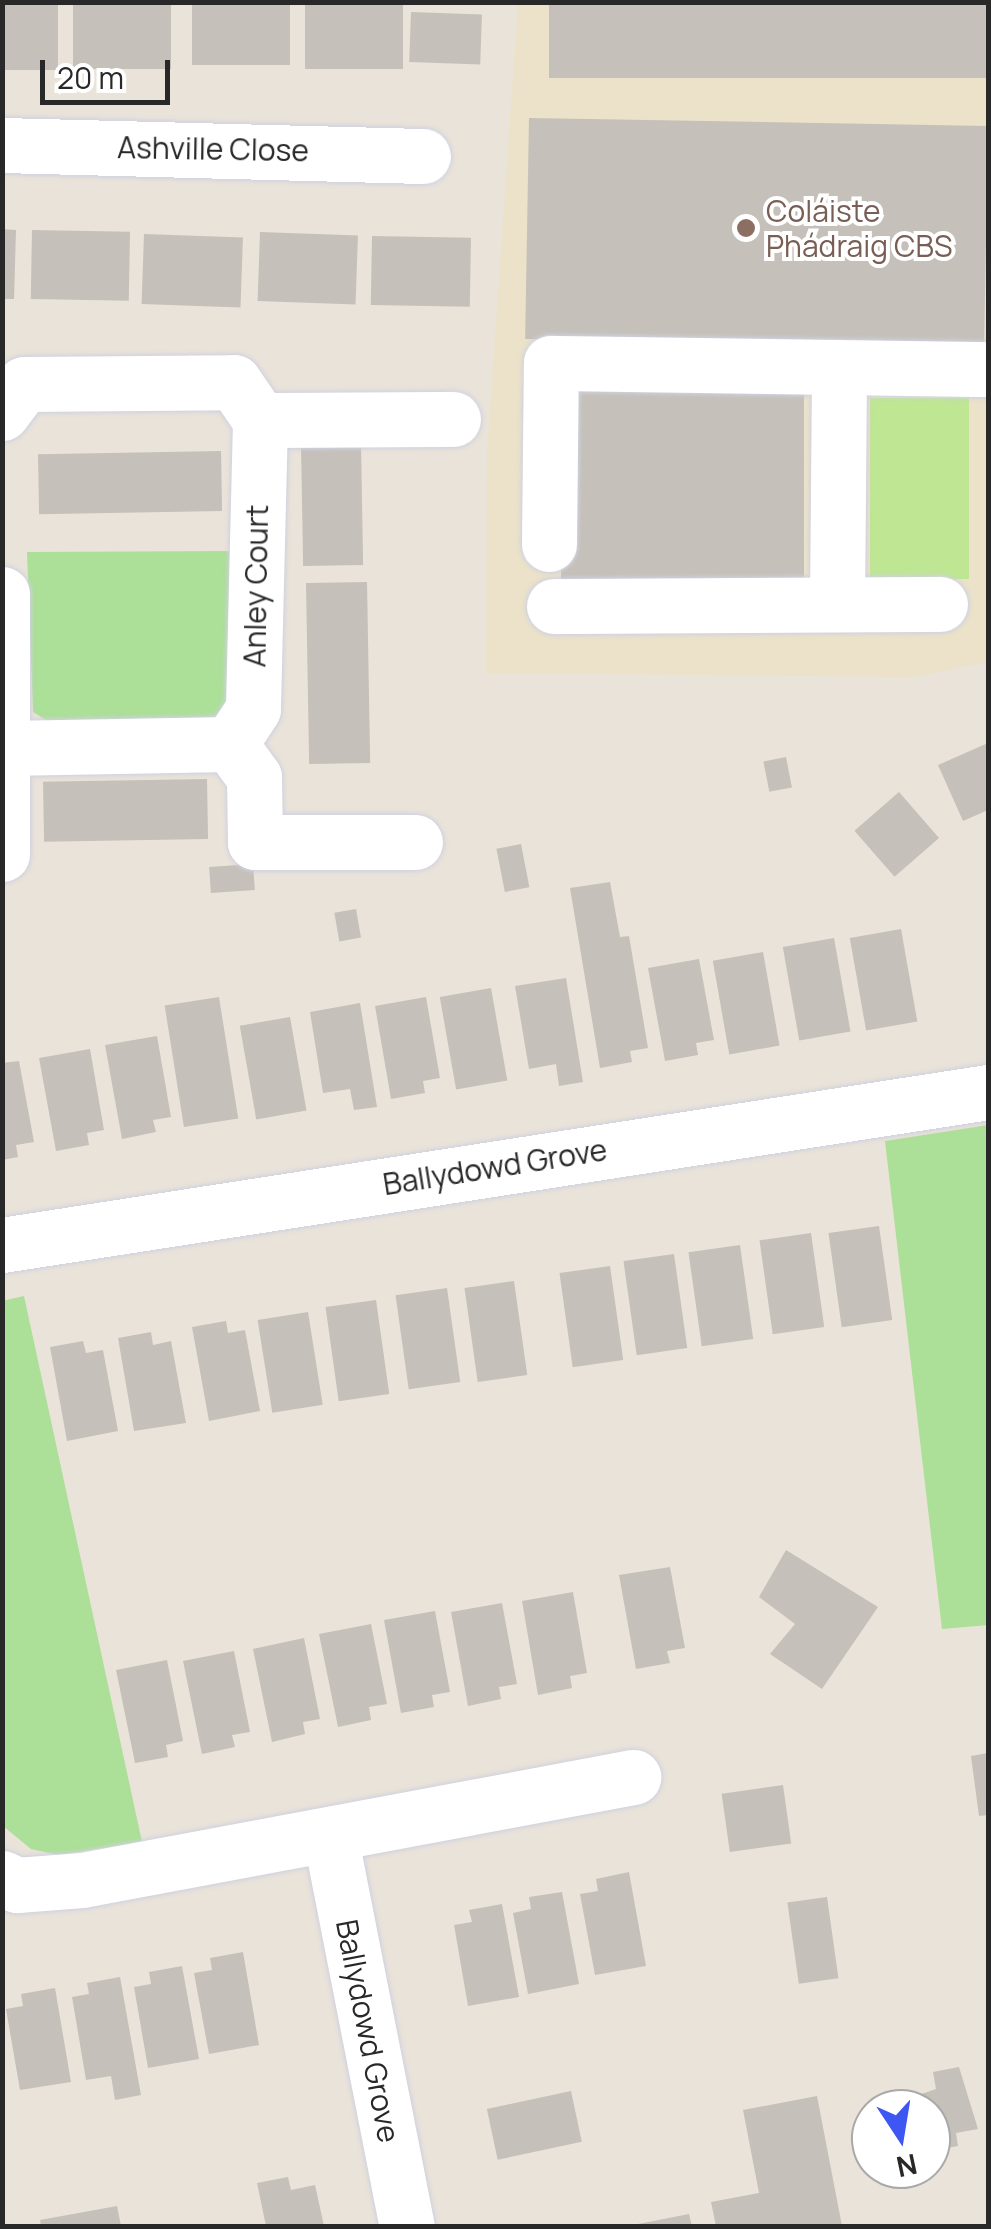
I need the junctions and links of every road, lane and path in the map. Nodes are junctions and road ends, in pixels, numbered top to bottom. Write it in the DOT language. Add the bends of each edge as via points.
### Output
graph roads {
  1 [pos="2,144"];
  2 [pos="423,156"];
  3 [pos="839,367"];
  4 [pos="988,369"];
  5 [pos="2,413"];
  6 [pos="260,420"];
  7 [pos="453,420"];
  8 [pos="548,544"];
  9 [pos="2,594"];
  10 [pos="837,604"];
  11 [pos="940,604"];
  12 [pos="554,606"];
  13 [pos="230,744"];
  14 [pos="5,748"];
  15 [pos="415,842"];
  16 [pos="2,854"];
  17 [pos="988,1092"];
  18 [pos="2,1245"];
  19 [pos="632,1777"];
  20 [pos="330,1835"];
  21 [pos="2,1878"];
  22 [pos="406,2226"];
  1 -- 2 [label="street, Ashville Close"];
  3 -- 4 [label="street"];
  3 -- 8 [label="street" via="551,363"];
  3 -- 10 [label="street"];
  5 -- 6 [label="street" via="24,384 234,382"];
  6 -- 7 [label="street"];
  6 -- 13 [label="street, Anley Court" via="254,709"];
  9 -- 14 [label="street"];
  10 -- 11 [label="street"];
  10 -- 12 [label="street"];
  13 -- 14 [label="street"];
  13 -- 15 [label="street" via="254,776 254,842"];
  14 -- 16 [label="street"];
  17 -- 18 [label="street, Ballydowd Grove"];
  19 -- 20 [label="street"];
  20 -- 21 [label="street" via="82,1880 17,1885"];
  20 -- 22 [label="street, Ballydowd Grove"];
}
